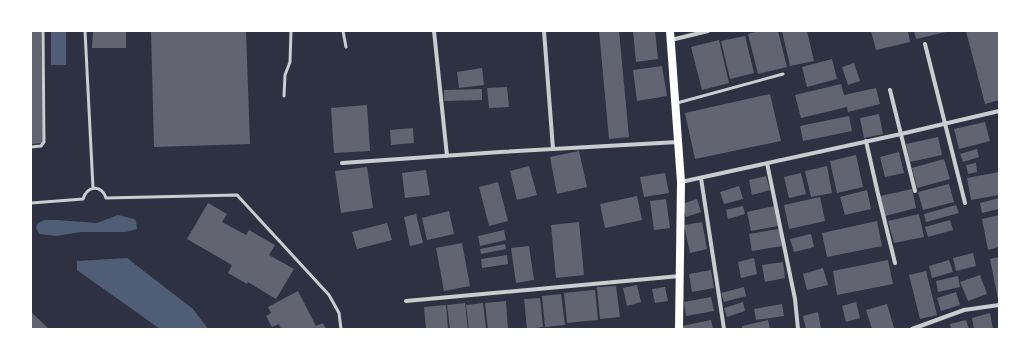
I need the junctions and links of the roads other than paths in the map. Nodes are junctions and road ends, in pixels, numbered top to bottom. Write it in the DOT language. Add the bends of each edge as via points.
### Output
graph roads {
  1 [pos="43,31"];
  2 [pos="84,31"];
  3 [pos="291,31"];
  4 [pos="343,31"];
  5 [pos="434,31"];
  6 [pos="544,31"];
  7 [pos="670,31"];
  8 [pos="708,31"];
  9 [pos="671,40"];
  10 [pos="925,44"];
  11 [pos="346,47"];
  12 [pos="784,74"];
  13 [pos="890,90"];
  14 [pos="284,96"];
  15 [pos="675,103"];
  16 [pos="999,111"];
  17 [pos="945,124"];
  18 [pos="901,134"];
  19 [pos="866,141"];
  20 [pos="678,142"];
  21 [pos="31,147"];
  22 [pos="553,149"];
  23 [pos="446,156"];
  24 [pos="342,163"];
  25 [pos="767,163"];
  26 [pos="701,178"];
  27 [pos="681,182"];
  28 [pos="93,188"];
  29 [pos="915,191"];
  30 [pos="31,203"];
  31 [pos="965,203"];
  32 [pos="896,263"];
  33 [pos="680,276"];
  34 [pos="406,301"];
  35 [pos="999,305"];
  36 [pos="341,329"];
  37 [pos="679,329"];
  38 [pos="724,329"];
  39 [pos="798,329"];
  40 [pos="912,329"];
  1 -- 21 [label="lane" via="44,142 41,146"];
  2 -- 28 [label="lane"];
  3 -- 14 [label="lane" via="290,62 285,76"];
  4 -- 11 [label="lane"];
  5 -- 23 [label="street"];
  6 -- 22 [label="street"];
  7 -- 9 [label="main road"];
  8 -- 9 [label="street"];
  9 -- 15 [label="main road"];
  10 -- 17 [label="street"];
  12 -- 15 [label="lane"];
  13 -- 18 [label="street"];
  15 -- 20 [label="main road"];
  16 -- 17 [label="street"];
  17 -- 18 [label="street"];
  17 -- 31 [label="street"];
  18 -- 19 [label="street"];
  18 -- 29 [label="street"];
  19 -- 25 [label="street"];
  19 -- 32 [label="street"];
  20 -- 22 [label="street"];
  20 -- 27 [label="main road"];
  22 -- 23 [label="street"];
  23 -- 24 [label="street"];
  25 -- 26 [label="street"];
  25 -- 39 [label="street" via="795,299"];
  26 -- 27 [label="street"];
  26 -- 38 [label="street"];
  27 -- 33 [label="main road"];
  28 -- 30 [label="lane" via="84,194 83,199"];
  28 -- 36 [label="lane" via="102,191 106,198 237,195 329,295 339,314"];
  33 -- 34 [label="street"];
  33 -- 37 [label="main road"];
  35 -- 40 [label="street" via="964,310"];
}
